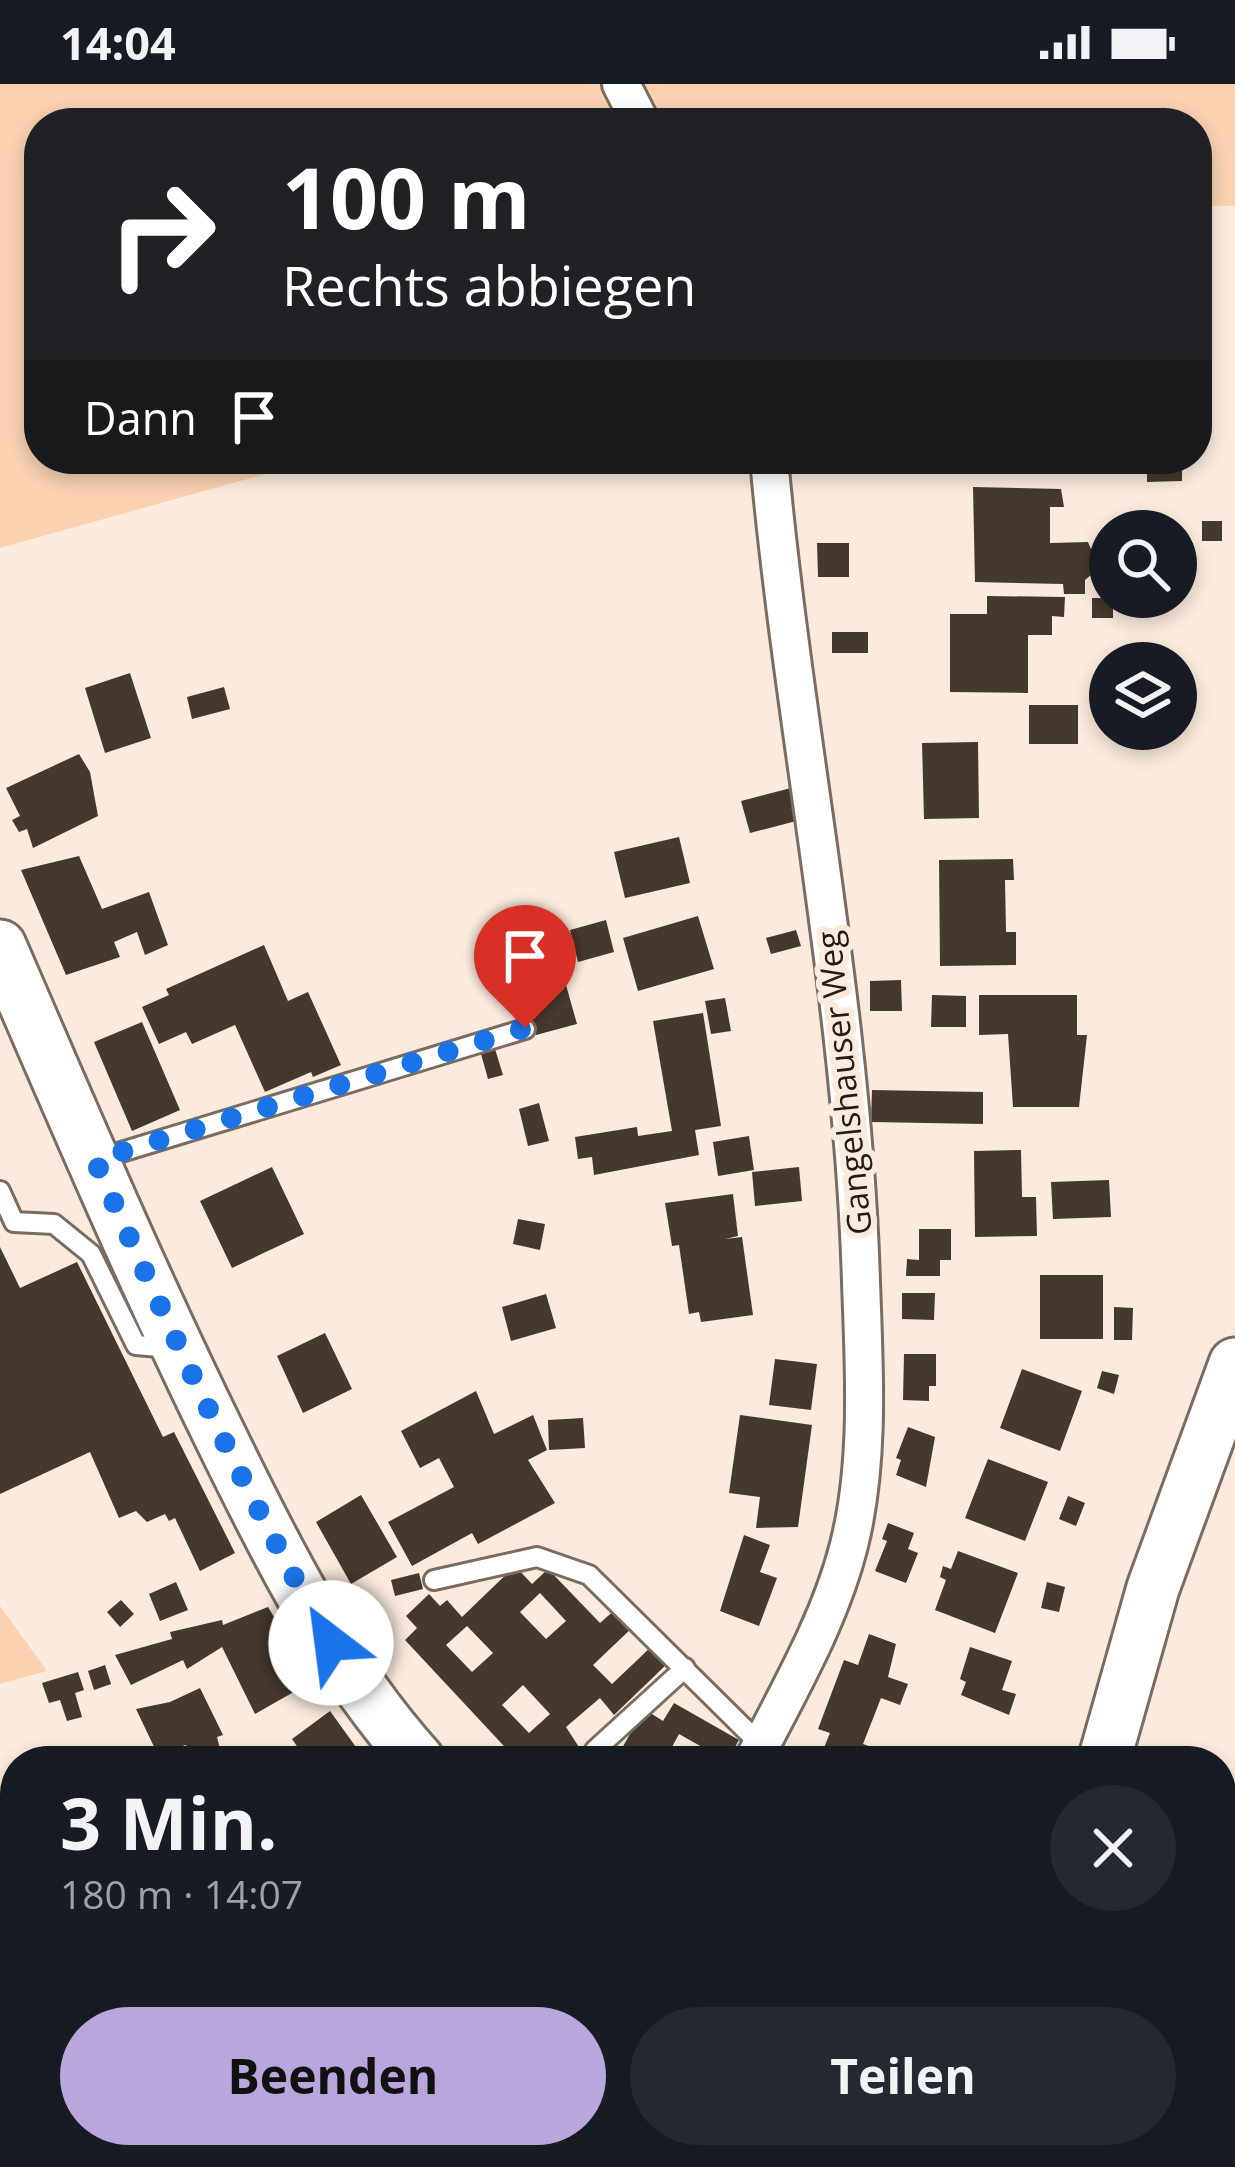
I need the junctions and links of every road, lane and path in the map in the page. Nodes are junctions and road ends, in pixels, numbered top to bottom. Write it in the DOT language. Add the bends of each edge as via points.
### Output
graph roads {
  1 [pos="771,474"];
  2 [pos="0,946"];
  3 [pos="525,1028"];
  4 [pos="95,1160"];
  5 [pos="0,1191"];
  6 [pos="176,1348"];
  7 [pos="1235,1364"];
  8 [pos="434,1580"];
  9 [pos="686,1668"];
  10 [pos="407,1746"];
  11 [pos="599,1746"];
  12 [pos="751,1746"];
  13 [pos="761,1746"];
  14 [pos="1108,1746"];
  1 -- 13 [label="street, Gangelshauser Weg" via="857,1161 862,1328 849,1548"];
  2 -- 4 [label="main road"];
  3 -- 4 [label="lane"];
  4 -- 6 [label="main road"];
  5 -- 6 [label="lane" via="14,1222 54,1224 91,1254 136,1346"];
  6 -- 10 [label="main road" via="266,1532 331,1643"];
  7 -- 14 [label="main road" via="1153,1588"];
  8 -- 9 [label="lane" via="512,1559 562,1563 624,1605"];
  9 -- 11 [label="lane"];
  9 -- 12 [label="lane"];
}
